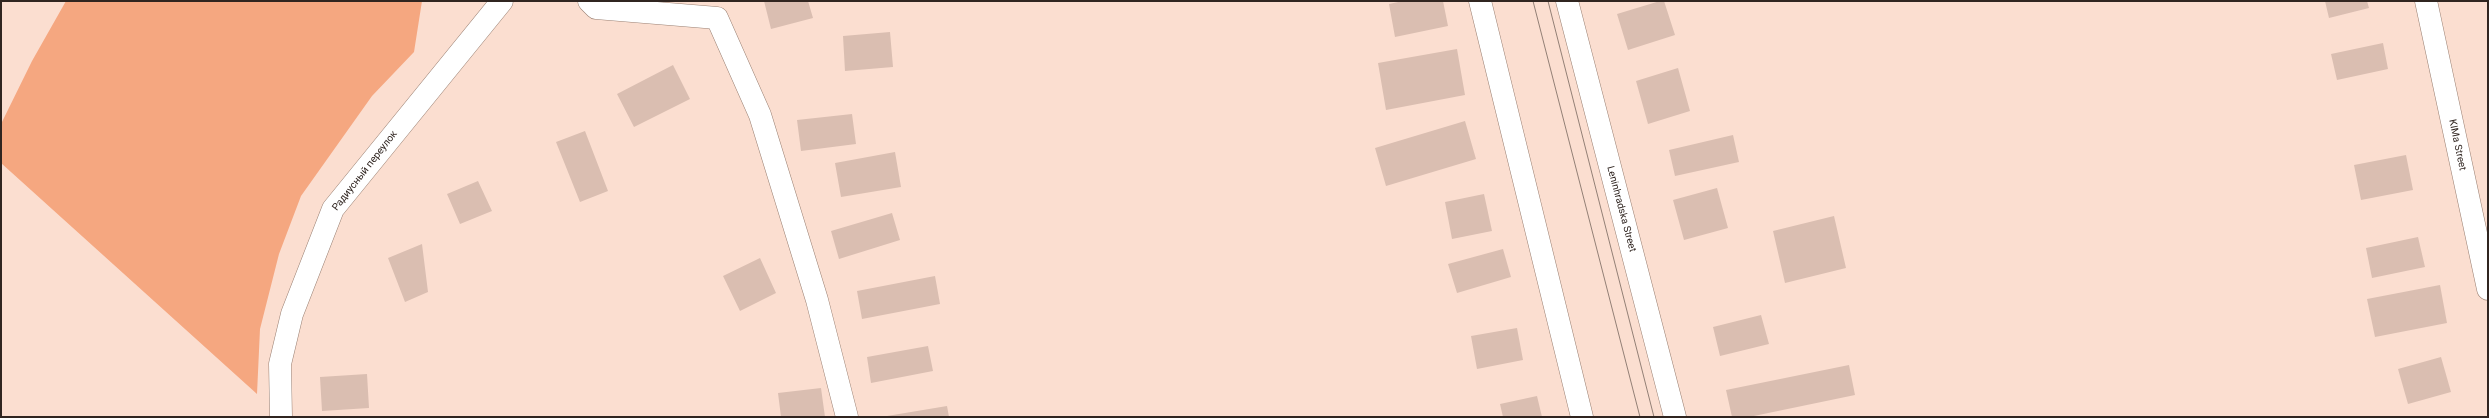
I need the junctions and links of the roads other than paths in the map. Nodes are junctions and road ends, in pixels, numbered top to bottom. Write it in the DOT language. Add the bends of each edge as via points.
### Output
graph roads {
  1 [pos="502,1"];
  2 [pos="589,1"];
  3 [pos="1480,1"];
  4 [pos="1566,1"];
  5 [pos="2426,1"];
  6 [pos="2488,289"];
  7 [pos="281,417"];
  8 [pos="847,417"];
  9 [pos="1582,417"];
  10 [pos="1674,417"];
  1 -- 7 [label="street, Радиусный переулок" via="333,209 292,314 280,364"];
  2 -- 8 [label="street" via="596,8 717,18 760,115 817,300"];
  3 -- 9 [label="street"];
  4 -- 10 [label="street, Leninhradska Street"];
  5 -- 6 [label="street, KIMa Street"];
}
